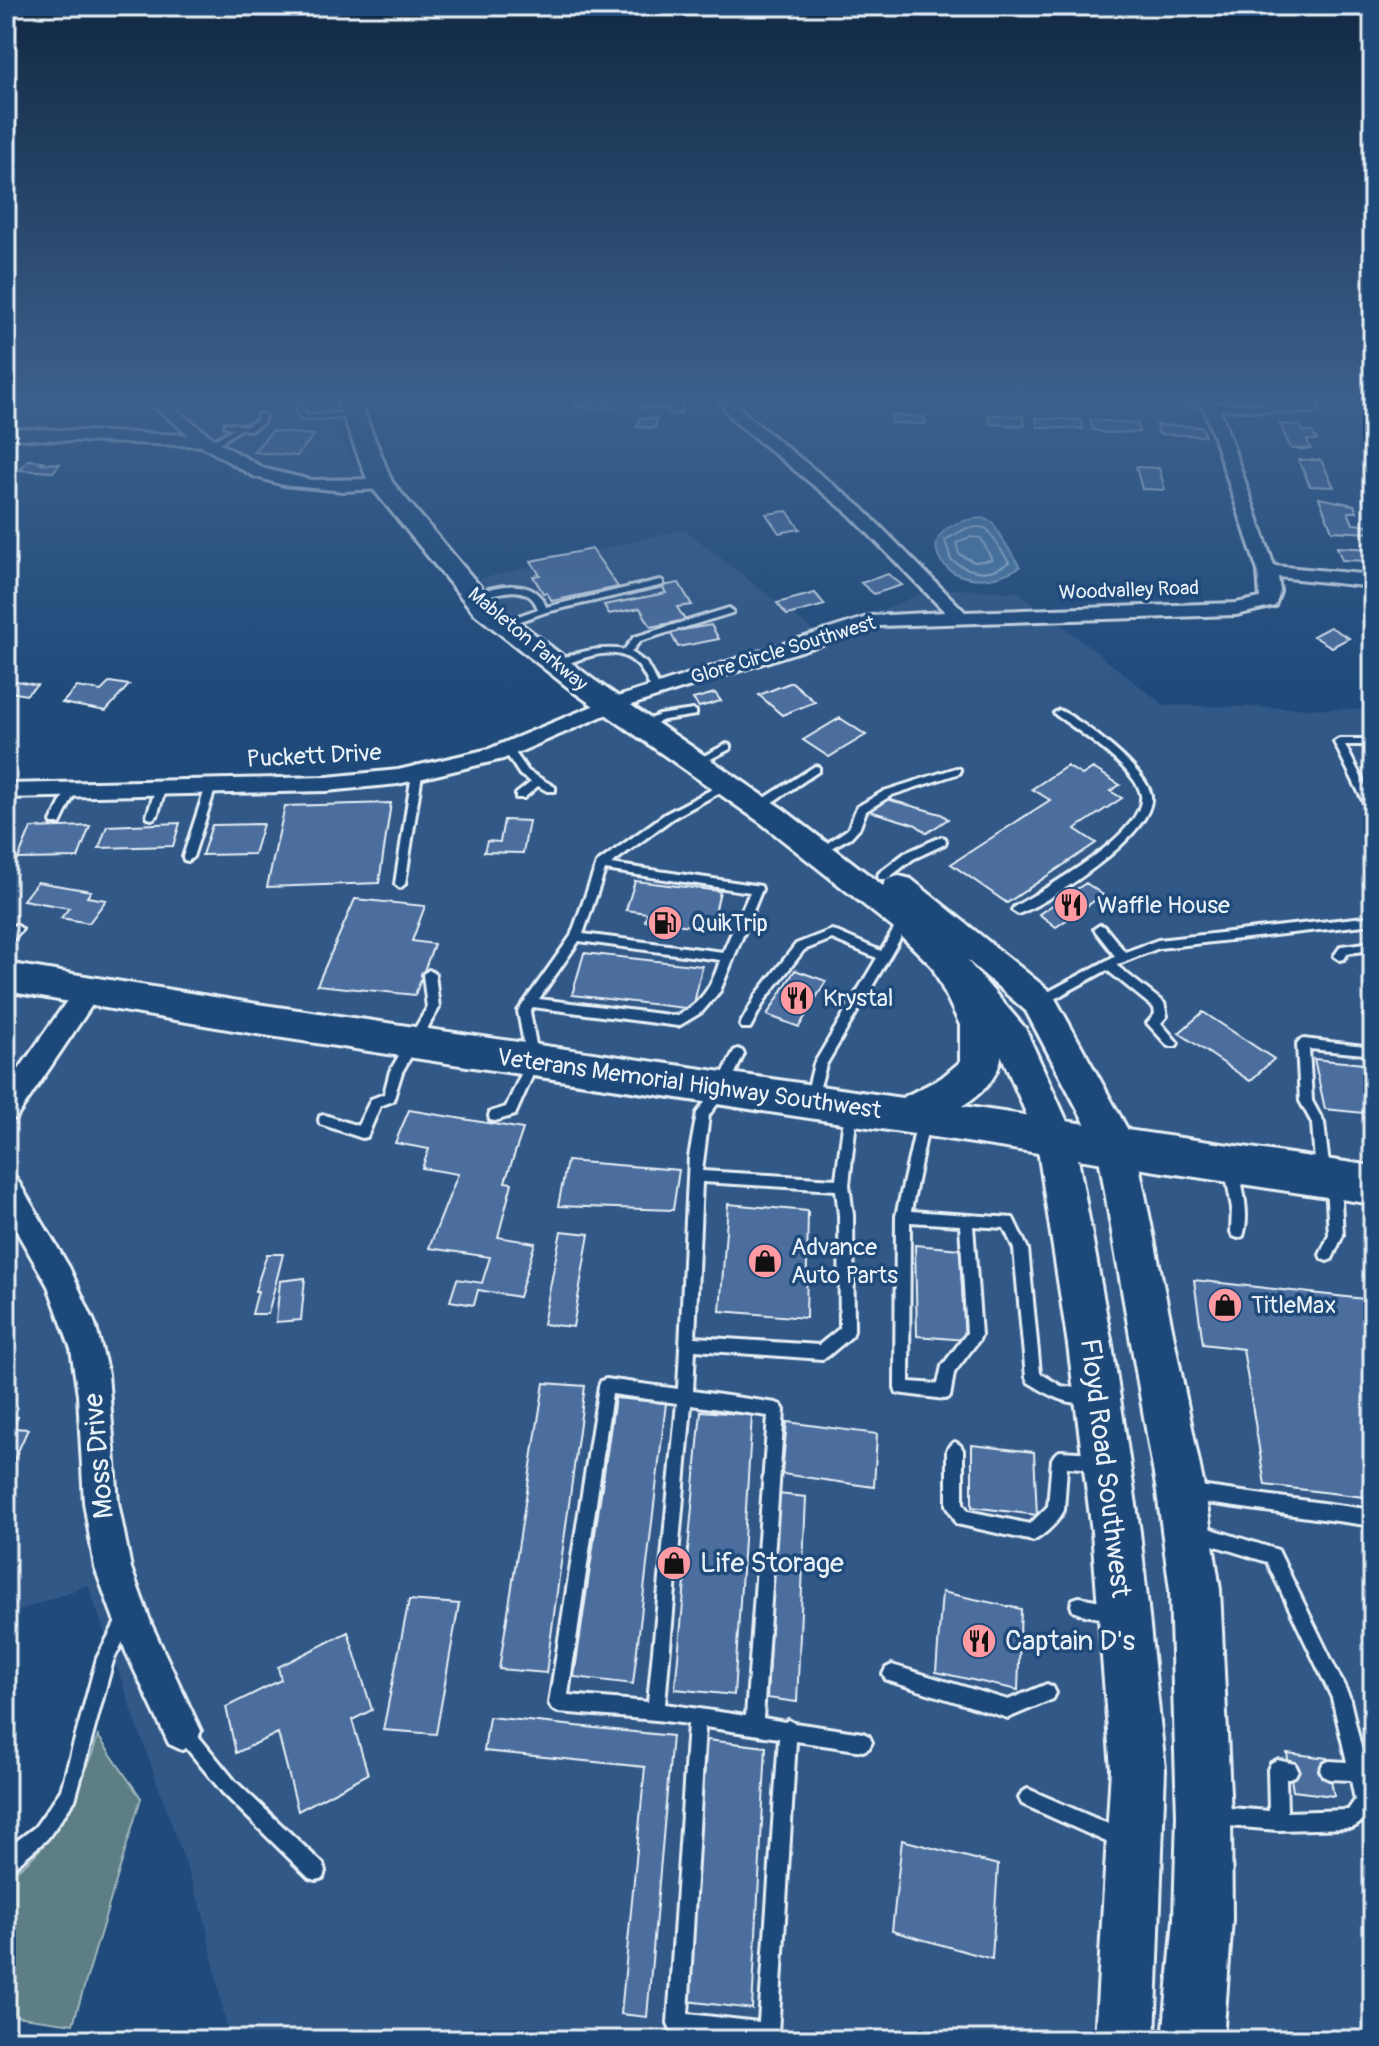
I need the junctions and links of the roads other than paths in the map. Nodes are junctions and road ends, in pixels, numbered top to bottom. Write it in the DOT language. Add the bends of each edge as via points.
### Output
graph roads {
  1 [pos="393,498"];
  2 [pos="845,498"];
  3 [pos="1243,498"];
  4 [pos="1267,571"];
  5 [pos="1373,581"];
  6 [pos="660,583"];
  7 [pos="474,597"];
  8 [pos="543,610"];
  9 [pos="729,611"];
  10 [pos="958,616"];
  11 [pos="504,624"];
  12 [pos="626,653"];
  13 [pos="555,665"];
  14 [pos="656,690"];
  15 [pos="612,705"];
  16 [pos="693,713"];
  17 [pos="1059,713"];
  18 [pos="643,725"];
  19 [pos="1373,742"];
  20 [pos="727,747"];
  21 [pos="508,749"];
  22 [pos="695,763"];
  23 [pos="815,769"];
  24 [pos="956,771"];
  25 [pos="417,774"];
  26 [pos="538,781"];
  27 [pos="211,786"];
  28 [pos="724,786"];
  29 [pos="161,787"];
  30 [pos="72,789"];
  31 [pos="551,789"];
  32 [pos="6,791"];
  33 [pos="520,796"];
  34 [pos="1373,811"];
  35 [pos="765,812"];
  36 [pos="152,816"];
  37 [pos="56,822"];
  38 [pos="941,841"];
  39 [pos="831,844"];
  40 [pos="188,857"];
  41 [pos="601,866"];
  42 [pos="883,876"];
  43 [pos="400,884"];
  44 [pos="1018,910"];
  45 [pos="905,920"];
  46 [pos="1373,920"];
  47 [pos="16,929"];
  48 [pos="1100,929"];
  49 [pos="576,937"];
  50 [pos="6,940"];
  51 [pos="1373,946"];
  52 [pos="882,956"];
  53 [pos="1340,956"];
  54 [pos="727,957"];
  55 [pos="1123,958"];
  56 [pos="949,962"];
  57 [pos="1108,965"];
  58 [pos="429,974"];
  59 [pos="6,977"];
  60 [pos="87,992"];
  61 [pos="531,1002"];
  62 [pos="1039,1002"];
  63 [pos="746,1025"];
  64 [pos="412,1043"];
  65 [pos="1172,1043"];
  66 [pos="1373,1055"];
  67 [pos="533,1061"];
  68 [pos="730,1072"];
  69 [pos="810,1102"];
  70 [pos="851,1108"];
  71 [pos="6,1110"];
  72 [pos="495,1116"];
  73 [pos="914,1117"];
  74 [pos="325,1120"];
  75 [pos="1055,1137"];
  76 [pos="1116,1145"];
  77 [pos="1230,1163"];
  78 [pos="696,1176"];
  79 [pos="1343,1180"];
  80 [pos="842,1185"];
  81 [pos="6,1187"];
  82 [pos="903,1216"];
  83 [pos="966,1220"];
  84 [pos="1238,1232"];
  85 [pos="1327,1255"];
  86 [pos="689,1343"];
  87 [pos="685,1396"];
  88 [pos="1096,1396"];
  89 [pos="955,1450"];
  90 [pos="1108,1462"];
  91 [pos="1183,1510"];
  92 [pos="1373,1518"];
  93 [pos="129,1615"];
  94 [pos="892,1674"];
  95 [pos="1047,1693"];
  96 [pos="656,1711"];
  97 [pos="697,1716"];
  98 [pos="754,1724"];
  99 [pos="788,1729"];
  100 [pos="182,1731"];
  101 [pos="863,1742"];
  102 [pos="1289,1770"];
  103 [pos="1329,1770"];
  104 [pos="1358,1772"];
  105 [pos="1028,1798"];
  106 [pos="1204,1815"];
  107 [pos="1278,1821"];
  108 [pos="1136,1846"];
  109 [pos="6,1861"];
  110 [pos="316,1871"];
  111 [pos="1126,2017"];
  112 [pos="1193,2040"];
  1 -- 7 [label="main road, Mableton Parkway"];
  2 -- 10 [label="street"];
  3 -- 4 [label="street"];
  4 -- 5 [label="street"];
  4 -- 10 [label="street, Woodvalley Road" via="1268,602 1236,609"];
  6 -- 8 [label="lane"];
  7 -- 8 [label="lane" via="513,588 531,590"];
  7 -- 11 [label="main road, Mableton Parkway"];
  8 -- 11 [label="lane"];
  9 -- 12 [label="lane" via="637,639"];
  10 -- 14 [label="street, Glore Circle Southwest" via="877,620"];
  11 -- 13 [label="main road, Mableton Parkway"];
  12 -- 13 [label="lane" via="592,652"];
  12 -- 14 [label="lane" via="641,663"];
  13 -- 15 [label="main road, Mableton Parkway"];
  14 -- 15 [label="street, Glore Circle Southwest"];
  15 -- 18 [label="main road, Mableton Parkway"];
  15 -- 21 [label="street, Puckett Drive"];
  16 -- 18 [label="lane"];
  17 -- 44 [label="lane" via="1135,774 1146,797 1145,814 1116,846"];
  18 -- 22 [label="main road, Mableton Parkway"];
  19 -- 34 [label="lane" via="1339,742"];
  20 -- 22 [label="lane"];
  21 -- 25 [label="street, Puckett Drive"];
  21 -- 26 [label="lane" via="524,773"];
  22 -- 28 [label="main road, Mableton Parkway"];
  23 -- 35 [label="lane"];
  24 -- 39 [label="lane" via="874,801 861,809 847,838"];
  25 -- 27 [label="street, Puckett Drive" via="327,784"];
  25 -- 43 [label="lane"];
  26 -- 31 [label="lane"];
  26 -- 33 [label="lane"];
  27 -- 29 [label="street, Puckett Drive"];
  27 -- 40 [label="lane"];
  28 -- 35 [label="main road, Mableton Parkway"];
  28 -- 41 [label="lane" via="669,816"];
  29 -- 30 [label="street, Puckett Drive"];
  29 -- 36 [label="lane"];
  30 -- 32 [label="street, Puckett Drive"];
  30 -- 37 [label="lane"];
  35 -- 39 [label="main road, Mableton Parkway"];
  35 -- 45 [label="main road, Mableton Parkway"];
  38 -- 42 [label="lane"];
  39 -- 42 [label="main road, Mableton Parkway"];
  41 -- 49 [label="lane"];
  41 -- 54 [label="lane" via="757,889"];
  42 -- 62 [label="main road, Mableton Parkway"];
  45 -- 52 [label="lane"];
  45 -- 56 [label="main road, Mableton Parkway"];
  46 -- 55 [label="lane" via="1181,939"];
  47 -- 50 [label="lane"];
  48 -- 55 [label="lane"];
  49 -- 54 [label="lane"];
  49 -- 61 [label="lane"];
  51 -- 53 [label="lane" via="1345,949"];
  52 -- 63 [label="lane" via="832,934 800,947"];
  52 -- 69 [label="lane" via="820,1064"];
  54 -- 61 [label="lane" via="716,992 678,1021"];
  55 -- 57 [label="lane"];
  56 -- 73 [label="main road" via="980,1025 981,1067 959,1089"];
  56 -- 75 [label="main road, Mableton Parkway" via="1012,1038"];
  57 -- 62 [label="lane"];
  57 -- 65 [label="lane" via="1160,1006 1161,1016 1153,1023"];
  58 -- 64 [label="lane" via="433,1008"];
  59 -- 60 [label="main road, Veterans Memorial Highway Southwest"];
  60 -- 64 [label="main road, Veterans Memorial Highway Southwest"];
  60 -- 71 [label="street"];
  61 -- 67 [label="lane" via="524,1011"];
  62 -- 76 [label="main road, Mableton Parkway"];
  64 -- 67 [label="main road, Veterans Memorial Highway Southwest"];
  64 -- 74 [label="lane" via="389,1097 375,1103 362,1133"];
  66 -- 79 [label="lane" via="1368,1050 1303,1044 1306,1101"];
  67 -- 68 [label="main road, Veterans Memorial Highway Southwest"];
  67 -- 72 [label="lane" via="511,1111"];
  68 -- 69 [label="main road, Veterans Memorial Highway Southwest"];
  68 -- 78 [label="lane" via="703,1113"];
  69 -- 70 [label="main road, Veterans Memorial Highway Southwest"];
  70 -- 73 [label="main road, Veterans Memorial Highway Southwest"];
  70 -- 80 [label="lane"];
  73 -- 75 [label="main road, Veterans Memorial Highway Southwest"];
  73 -- 82 [label="lane"];
  75 -- 76 [label="main road, Veterans Memorial Highway Southwest"];
  75 -- 88 [label="main road, Floyd Road Southwest"];
  76 -- 77 [label="main road, Veterans Memorial Highway Southwest"];
  76 -- 91 [label="main road"];
  77 -- 79 [label="main road, Veterans Memorial Highway Southwest"];
  77 -- 84 [label="lane"];
  78 -- 80 [label="lane"];
  78 -- 86 [label="lane"];
  79 -- 85 [label="lane" via="1336,1235"];
  80 -- 86 [label="lane" via="847,1331 822,1352"];
  81 -- 93 [label="street, Moss Drive" via="62,1282 84,1337 92,1372 104,1531"];
  82 -- 83 [label="lane"];
  82 -- 83 [label="lane" via="902,1388 945,1392 947,1371 974,1335"];
  83 -- 88 [label="lane" via="1008,1222 1021,1249 1033,1377 1059,1393"];
  86 -- 87 [label="lane"];
  87 -- 96 [label="lane"];
  87 -- 96 [label="lane" via="606,1386 558,1703"];
  87 -- 98 [label="lane" via="776,1410"];
  88 -- 90 [label="main road, Floyd Road Southwest"];
  89 -- 90 [label="lane" via="955,1505 963,1518 1033,1533 1056,1510 1060,1459"];
  90 -- 108 [label="main road, Floyd Road Southwest" via="1101,1608 1138,1769"];
  91 -- 92 [label="lane"];
  91 -- 104 [label="lane" via="1272,1556 1340,1696"];
  91 -- 106 [label="main road" via="1195,1590"];
  93 -- 100 [label="street, Moss Drive"];
  93 -- 109 [label="lane" via="105,1658 69,1794 41,1833"];
  94 -- 95 [label="lane" via="1008,1709"];
  96 -- 97 [label="lane"];
  97 -- 98 [label="lane"];
  97 -- 99 [label="lane" via="678,2023 768,2033"];
  98 -- 99 [label="lane"];
  99 -- 101 [label="lane"];
  100 -- 110 [label="lane" via="229,1787"];
  102 -- 107 [label="lane" via="1277,1769"];
  103 -- 104 [label="lane"];
  104 -- 107 [label="lane" via="1365,1802 1352,1819"];
  105 -- 108 [label="lane"];
  106 -- 107 [label="lane"];
  106 -- 112 [label="main road"];
  108 -- 111 [label="main road, Floyd Road Southwest"];
}
